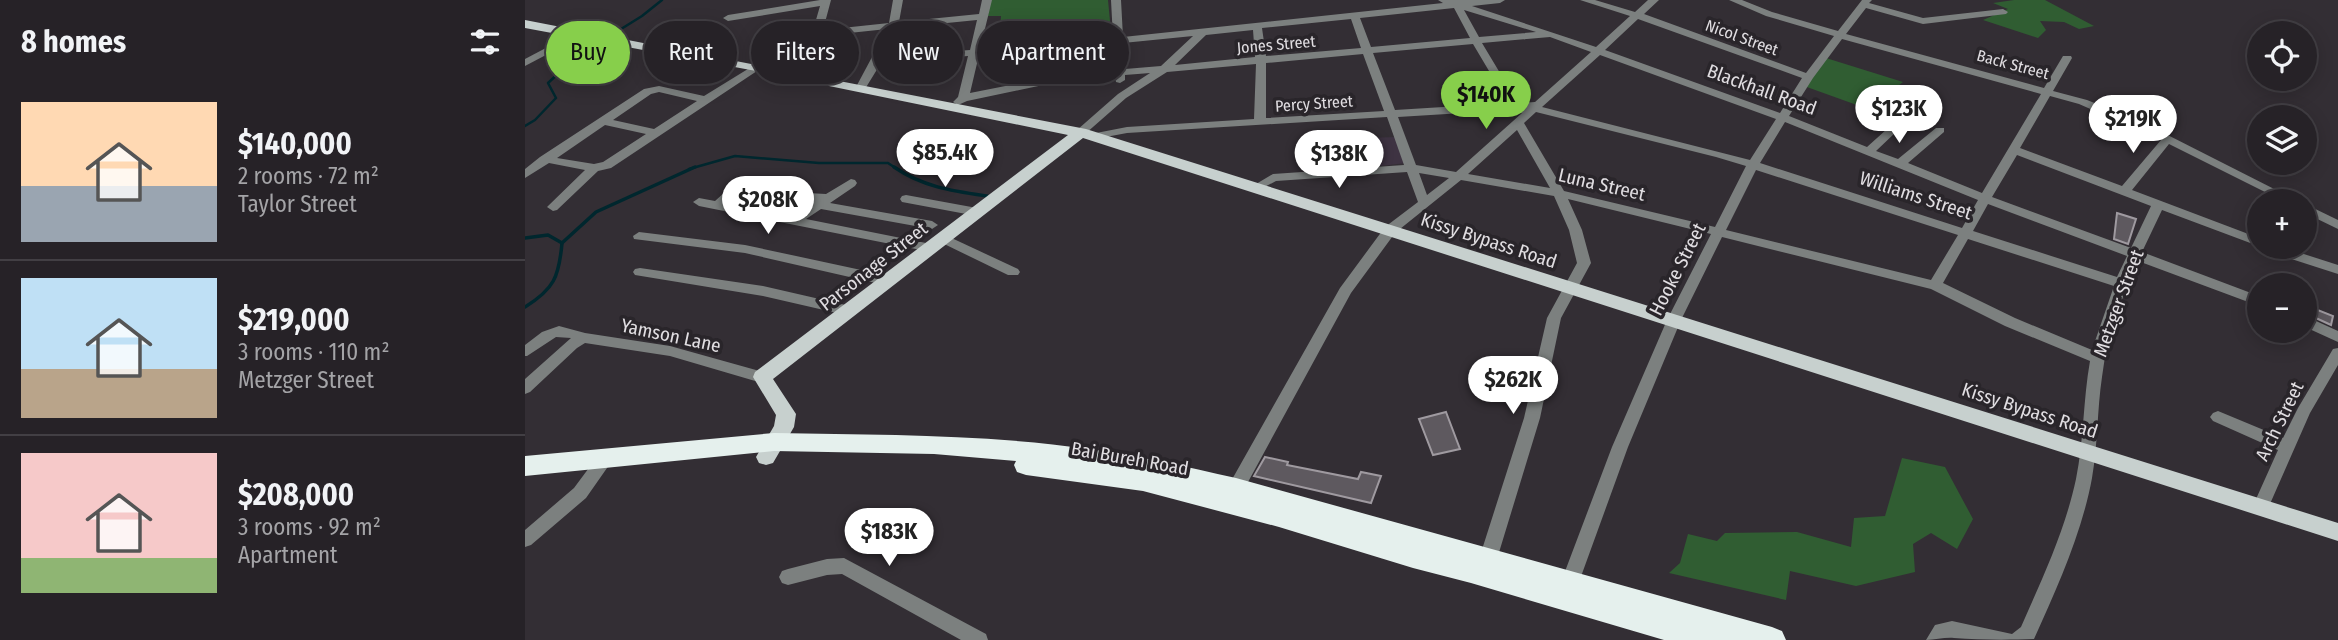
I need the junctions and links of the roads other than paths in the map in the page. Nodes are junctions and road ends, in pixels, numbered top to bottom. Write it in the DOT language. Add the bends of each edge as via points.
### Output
graph roads {
  1 [pos="898,0"];
  2 [pos="987,0"];
  3 [pos="1116,0"];
  4 [pos="1443,0"];
  5 [pos="1500,0"];
  6 [pos="1585,0"];
  7 [pos="1654,0"];
  8 [pos="1734,0"];
  9 [pos="825,1"];
  10 [pos="1455,2"];
  11 [pos="1866,3"];
  12 [pos="2003,12"];
  13 [pos="1354,15"];
  14 [pos="1636,15"];
  15 [pos="982,17"];
  16 [pos="729,18"];
  17 [pos="821,21"];
  18 [pos="894,21"];
  19 [pos="942,21"];
  20 [pos="1117,21"];
  21 [pos="525,24"];
  22 [pos="1257,25"];
  23 [pos="546,28"];
  24 [pos="1204,31"];
  25 [pos="1552,34"];
  26 [pos="1839,34"];
  27 [pos="1129,40"];
  28 [pos="630,43"];
  29 [pos="1477,43"];
  30 [pos="1597,50"];
  31 [pos="1367,51"];
  32 [pos="973,54"];
  33 [pos="977,54"];
  34 [pos="531,55"];
  35 [pos="963,55"];
  36 [pos="2067,58"];
  37 [pos="1261,61"];
  38 [pos="525,63"];
  39 [pos="751,66"];
  40 [pos="873,67"];
  41 [pos="1164,69"];
  42 [pos="751,70"];
  43 [pos="1129,73"];
  44 [pos="1808,77"];
  45 [pos="841,84"];
  46 [pos="1031,84"];
  47 [pos="1121,84"];
  48 [pos="861,88"];
  49 [pos="2047,91"];
  50 [pos="1122,96"];
  51 [pos="707,100"];
  52 [pos="958,102"];
  53 [pos="1515,106"];
  54 [pos="1534,106"];
  55 [pos="1391,113"];
  56 [pos="1782,117"];
  57 [pos="602,121"];
  58 [pos="1521,121"];
  59 [pos="1893,122"];
  60 [pos="1260,123"];
  61 [pos="1940,130"];
  62 [pos="657,133"];
  63 [pos="1088,134"];
  64 [pos="2168,138"];
  65 [pos="2015,150"];
  66 [pos="1869,151"];
  67 [pos="544,159"];
  68 [pos="1753,163"];
  69 [pos="1899,164"];
  70 [pos="594,168"];
  71 [pos="1412,168"];
  72 [pos="525,174"];
  73 [pos="1459,176"];
  74 [pos="851,183"];
  75 [pos="1257,187"];
  76 [pos="2268,189"];
  77 [pos="2124,192"];
  78 [pos="1558,193"];
  79 [pos="906,199"];
  80 [pos="1986,200"];
  81 [pos="822,201"];
  82 [pos="699,202"];
  83 [pos="1424,202"];
  84 [pos="718,205"];
  85 [pos="2158,205"];
  86 [pos="553,206"];
  87 [pos="977,212"];
  88 [pos="2317,214"];
  89 [pos="797,219"];
  90 [pos="932,225"];
  91 [pos="2338,225"];
  92 [pos="1390,230"];
  93 [pos="1965,230"];
  94 [pos="1719,234"];
  95 [pos="639,236"];
  96 [pos="2247,238"];
  97 [pos="937,243"];
  98 [pos="2134,254"];
  99 [pos="2305,259"];
  100 [pos="2338,270"];
  101 [pos="640,272"];
  102 [pos="1013,272"];
  103 [pos="889,281"];
  104 [pos="2123,284"];
  105 [pos="1935,285"];
  106 [pos="1570,288"];
  107 [pos="2247,296"];
  108 [pos="850,311"];
  109 [pos="1674,320"];
  110 [pos="2317,327"];
  111 [pos="2338,337"];
  112 [pos="577,341"];
  113 [pos="527,351"];
  114 [pos="2338,353"];
  115 [pos="2097,358"];
  116 [pos="762,377"];
  117 [pos="525,388"];
  118 [pos="2218,417"];
  119 [pos="2286,446"];
  120 [pos="770,449"];
  121 [pos="2089,449"];
  122 [pos="601,465"];
  123 [pos="525,466"];
  124 [pos="525,479"];
  125 [pos="1236,488"];
  126 [pos="2260,508"];
  127 [pos="2338,532"];
  128 [pos="525,540"];
  129 [pos="1488,559"];
  130 [pos="788,577"];
  131 [pos="1570,582"];
  132 [pos="979,640"];
  133 [pos="1708,640"];
  134 [pos="1772,640"];
  135 [pos="1935,640"];
  136 [pos="2005,640"];
  137 [pos="2018,640"];
  1 -- 18 [label="street"];
  2 -- 15 [label="street"];
  3 -- 20 [label="street"];
  4 -- 10 [label="street, Blackhall Road"];
  5 -- 10 [label="street"];
  6 -- 14 [label="street, Nicol Street"];
  7 -- 14 [label="street"];
  8 -- 26 [label="street, Back Street"];
  9 -- 16 [label="street"];
  9 -- 17 [label="street"];
  10 -- 13 [label="street"];
  10 -- 25 [label="street, Blackhall Road"];
  10 -- 29 [label="street"];
  11 -- 12 [label="street" via="1923,21"];
  11 -- 26 [label="street, Hooke Street"];
  13 -- 22 [label="street"];
  13 -- 31 [label="street"];
  14 -- 30 [label="street"];
  14 -- 44 [label="street, Nicol Street"];
  15 -- 19 [label="street"];
  15 -- 32 [label="street"];
  21 -- 23 [label="main road"];
  22 -- 24 [label="street"];
  22 -- 37 [label="street"];
  24 -- 27 [label="street"];
  24 -- 41 [label="street"];
  25 -- 29 [label="street, Jones Street"];
  25 -- 30 [label="street, Blackhall Road"];
  26 -- 44 [label="street, Hooke Street"];
  26 -- 49 [label="street, Back Street"];
  28 -- 39 [label="main road, Kissy Bypass Road"];
  29 -- 31 [label="street, Jones Street"];
  29 -- 53 [label="street"];
  30 -- 54 [label="street"];
  30 -- 56 [label="street, Blackhall Road"];
  31 -- 37 [label="street, Jones Street"];
  31 -- 55 [label="street"];
  32 -- 33 [label="street"];
  32 -- 35 [label="street"];
  32 -- 52 [label="street"];
  34 -- 38 [label="street"];
  36 -- 49 [label="street"];
  37 -- 41 [label="street, Jones Street"];
  37 -- 60 [label="street"];
  40 -- 48 [label="street"];
  41 -- 43 [label="street, Jones Street"];
  41 -- 50 [label="street"];
  42 -- 51 [label="street"];
  44 -- 56 [label="street, Hooke Street"];
  45 -- 48 [label="main road, Kissy Bypass Road"];
  46 -- 52 [label="street, Jones Street"];
  47 -- 50 [label="street"];
  48 -- 52 [label="main road, Kissy Bypass Road"];
  49 -- 64 [label="street, Back Street"];
  49 -- 65 [label="street"];
  50 -- 63 [label="street"];
  51 -- 57 [label="street" via="652,90"];
  51 -- 62 [label="street"];
  52 -- 63 [label="main road, Kissy Bypass Road"];
  53 -- 54 [label="street, Percy Street"];
  53 -- 55 [label="street, Percy Street"];
  53 -- 58 [label="street"];
  54 -- 58 [label="street"];
  54 -- 68 [label="street, Williams Street"];
  55 -- 60 [label="street, Percy Street"];
  55 -- 71 [label="street"];
  56 -- 66 [label="street, Blackhall Road"];
  56 -- 68 [label="street, Hooke Street"];
  57 -- 62 [label="street"];
  57 -- 67 [label="street"];
  58 -- 73 [label="street"];
  58 -- 78 [label="street"];
  59 -- 66 [label="street" via="1892,130"];
  60 -- 63 [label="street, Percy Street"];
  61 -- 69 [label="street"];
  62 -- 70 [label="street" via="607,165"];
  63 -- 75 [label="main road, Kissy Bypass Road"];
  63 -- 87 [label="main road, Parsonage Street"];
  64 -- 76 [label="street, Back Street"];
  64 -- 77 [label="street"];
  65 -- 77 [label="street"];
  65 -- 80 [label="street"];
  66 -- 69 [label="street, Blackhall Road"];
  67 -- 70 [label="street"];
  67 -- 72 [label="street"];
  68 -- 93 [label="street, Williams Street"];
  68 -- 94 [label="street, Hooke Street"];
  69 -- 80 [label="street, Blackhall Road"];
  70 -- 86 [label="street"];
  71 -- 73 [label="street, Luna Street"];
  71 -- 75 [label="street, Luna Street" via="1273,178"];
  71 -- 83 [label="street"];
  73 -- 78 [label="street, Luna Street"];
  73 -- 83 [label="street"];
  74 -- 81 [label="street"];
  75 -- 92 [label="main road, Kissy Bypass Road"];
  77 -- 85 [label="street"];
  78 -- 94 [label="street, Luna Street"];
  78 -- 106 [label="street" via="1583,254 1580,275"];
  79 -- 87 [label="street"];
  80 -- 93 [label="street"];
  80 -- 98 [label="street, Blackhall Road"];
  81 -- 84 [label="street" via="737,193"];
  81 -- 89 [label="street"];
  81 -- 90 [label="street"];
  82 -- 84 [label="street"];
  83 -- 92 [label="street"];
  84 -- 89 [label="street"];
  85 -- 96 [label="street"];
  85 -- 98 [label="street, Metzger Street"];
  87 -- 97 [label="main road, Parsonage Street"];
  88 -- 91 [label="street"];
  89 -- 97 [label="street"];
  92 -- 106 [label="main road, Kissy Bypass Road"];
  92 -- 125 [label="street" via="1345,291"];
  93 -- 104 [label="street, Williams Street"];
  93 -- 105 [label="street"];
  94 -- 105 [label="street, Luna Street"];
  94 -- 109 [label="street, Hooke Street"];
  95 -- 103 [label="street" via="745,249"];
  97 -- 102 [label="street"];
  97 -- 103 [label="main road, Parsonage Street"];
  98 -- 104 [label="street, Metzger Street"];
  98 -- 107 [label="street, Blackhall Road"];
  99 -- 100 [label="street"];
  101 -- 108 [label="street" via="763,291"];
  103 -- 108 [label="main road, Parsonage Street"];
  104 -- 115 [label="street, Metzger Street"];
  105 -- 115 [label="street, Luna Street"];
  106 -- 109 [label="main road, Kissy Bypass Road"];
  106 -- 129 [label="street" via="1552,325 1532,418"];
  108 -- 116 [label="main road, Parsonage Street"];
  109 -- 121 [label="main road, Kissy Bypass Road"];
  109 -- 131 [label="street, Hooke Street"];
  110 -- 111 [label="street"];
  112 -- 113 [label="street, Yamson Lane" via="569,331 554,331"];
  112 -- 116 [label="street, Yamson Lane" via="670,351"];
  112 -- 117 [label="street"];
  114 -- 119 [label="street, Arch Street"];
  115 -- 121 [label="street, Metzger Street"];
  116 -- 120 [label="main road" via="786,414 784,427"];
  118 -- 119 [label="street"];
  119 -- 126 [label="street, Arch Street"];
  120 -- 122 [label="highway, Bai Bureh Road"];
  120 -- 125 [label="highway" via="934,444 1003,449 1087,458"];
  120 -- 133 [label="highway, Bai Bureh Road" via="986,460 1143,481"];
  121 -- 126 [label="main road, Kissy Bypass Road"];
  121 -- 137 [label="street, Metzger Street" via="2071,528 2028,634"];
  122 -- 123 [label="highway"];
  122 -- 124 [label="highway, Bai Bureh Road"];
  122 -- 128 [label="street" via="562,511"];
  125 -- 129 [label="highway"];
  126 -- 127 [label="main road, Kissy Bypass Road"];
  129 -- 131 [label="highway"];
  130 -- 132 [label="street" via="843,566"];
  131 -- 134 [label="highway"];
  135 -- 136 [label="street" via="1941,631 1952,629"];
}
